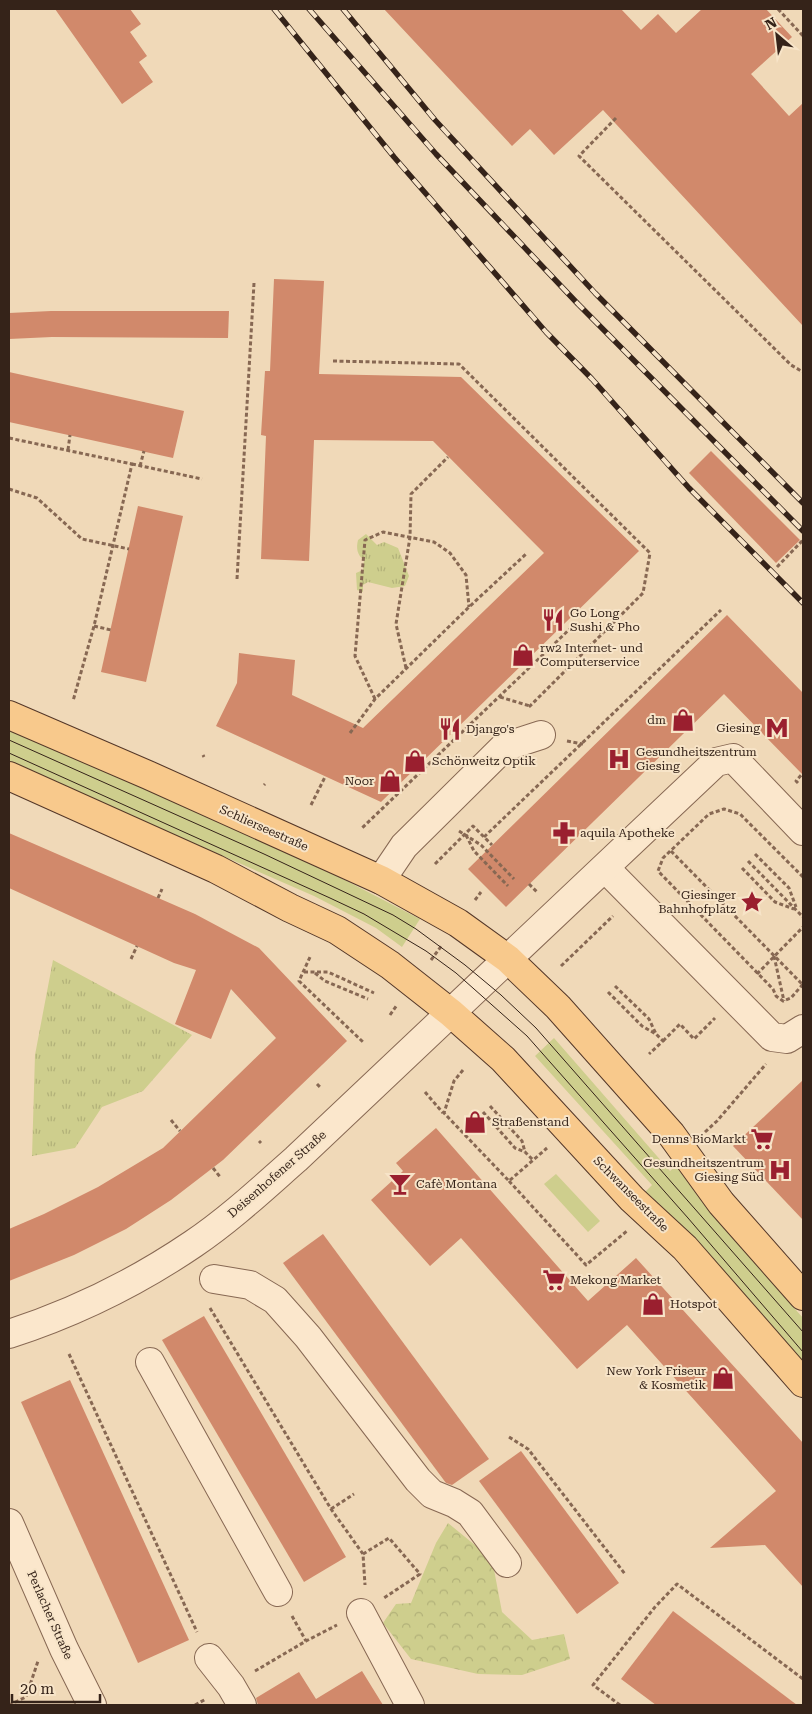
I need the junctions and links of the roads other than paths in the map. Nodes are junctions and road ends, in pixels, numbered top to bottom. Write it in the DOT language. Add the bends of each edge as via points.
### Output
graph roads {
  1 [pos="9,715"];
  2 [pos="541,735"];
  3 [pos="9,776"];
  4 [pos="803,831"];
  5 [pos="605,868"];
  6 [pos="381,880"];
  7 [pos="508,959"];
  8 [pos="451,1013"];
  9 [pos="795,1034"];
  10 [pos="214,1279"];
  11 [pos="803,1296"];
  12 [pos="9,1334"];
  13 [pos="150,1362"];
  14 [pos="803,1382"];
  15 [pos="9,1524"];
  16 [pos="507,1563"];
  17 [pos="278,1592"];
  18 [pos="361,1613"];
  19 [pos="209,1658"];
  20 [pos="236,1695"];
  21 [pos="92,1705"];
  22 [pos="410,1705"];
  1 -- 6 [label="main road, Schlierseestraße"];
  2 -- 6 [label="street" via="504,747 404,846"];
  3 -- 8 [label="main road" via="208,865 337,930 390,965"];
  4 -- 5 [label="street" via="733,758 716,762"];
  5 -- 7 [label="street"];
  5 -- 9 [label="street" via="772,1037"];
  6 -- 7 [label="main road, Schlierseestraße" via="458,923"];
  7 -- 8 [label="street, Deisenhofener Straße"];
  7 -- 11 [label="main road" via="558,1007 671,1134 721,1203"];
  8 -- 12 [label="street, Deisenhofener Straße" via="296,1159 193,1244 114,1291 71,1312"];
  8 -- 14 [label="main road, Schwanseestraße" via="503,1059 632,1199 685,1248"];
  10 -- 16 [label="street" via="250,1285 275,1300 308,1337 418,1480 432,1494 470,1513"];
  13 -- 17 [label="street"];
  15 -- 21 [label="street, Perlacher Straße"];
  18 -- 22 [label="street"];
  19 -- 20 [label="street"];
}
